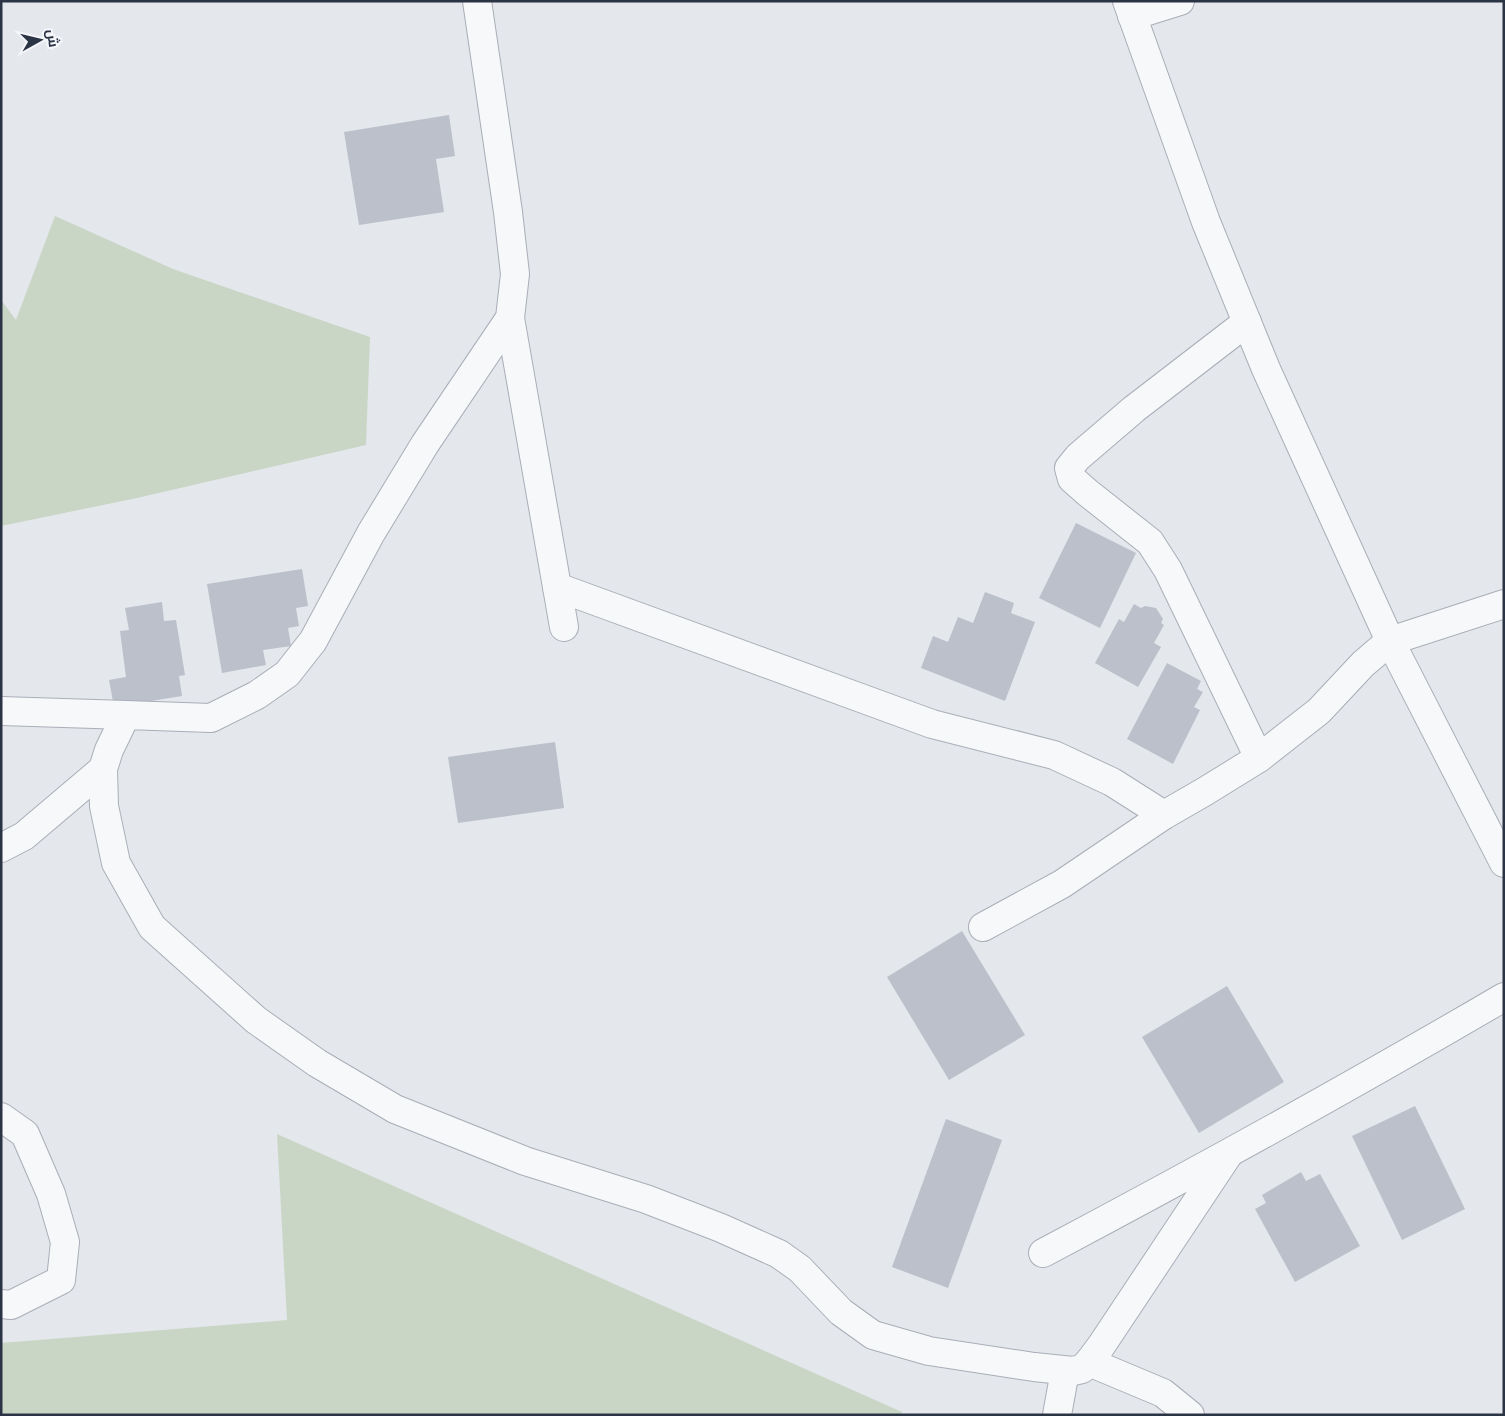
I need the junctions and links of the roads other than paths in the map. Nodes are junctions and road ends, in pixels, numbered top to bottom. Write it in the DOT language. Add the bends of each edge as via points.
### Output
graph roads {
  1 [pos="477,1"];
  2 [pos="1180,1"];
  3 [pos="1130,9"];
  4 [pos="510,318"];
  5 [pos="1247,322"];
  6 [pos="557,587"];
  7 [pos="1504,604"];
  8 [pos="564,627"];
  9 [pos="1390,642"];
  10 [pos="1,711"];
  11 [pos="126,715"];
  12 [pos="1259,758"];
  13 [pos="104,769"];
  14 [pos="1164,814"];
  15 [pos="1,848"];
  16 [pos="1504,863"];
  17 [pos="984,927"];
  18 [pos="1504,997"];
  19 [pos="1,1117"];
  20 [pos="1228,1155"];
  21 [pos="1043,1253"];
  22 [pos="1,1304"];
  23 [pos="1077,1366"];
  24 [pos="1057,1415"];
  25 [pos="1190,1415"];
  1 -- 4 [label="street" via="515,274"];
  2 -- 3 [label="street"];
  3 -- 5 [label="street" via="1206,222"];
  4 -- 6 [label="street"];
  4 -- 11 [label="street" via="420,452 371,533 313,641 286,674 257,696 212,718"];
  5 -- 9 [label="street"];
  5 -- 12 [label="street" via="1134,409 1069,468 1072,479 1150,542 1168,570"];
  6 -- 8 [label="street"];
  6 -- 14 [label="street" via="932,724 1054,755 1112,782"];
  7 -- 9 [label="street"];
  9 -- 12 [label="street" via="1363,664 1319,711"];
  9 -- 16 [label="street"];
  10 -- 11 [label="street"];
  11 -- 13 [label="street" via="109,750"];
  12 -- 14 [label="street"];
  13 -- 15 [label="street" via="24,836"];
  13 -- 23 [label="street" via="104,806 116,863 152,927 256,1020 317,1063 395,1109 525,1161 646,1199 779,1254 800,1269 841,1312 873,1335 929,1351 1034,1367"];
  14 -- 17 [label="street" via="1062,884"];
  18 -- 20 [label="street"];
  19 -- 22 [label="street" via="25,1134 51,1194 65,1242 61,1280 11,1305"];
  20 -- 21 [label="street"];
  20 -- 23 [label="street"];
  23 -- 24 [label="street"];
  23 -- 25 [label="street" via="1163,1394"];
}
